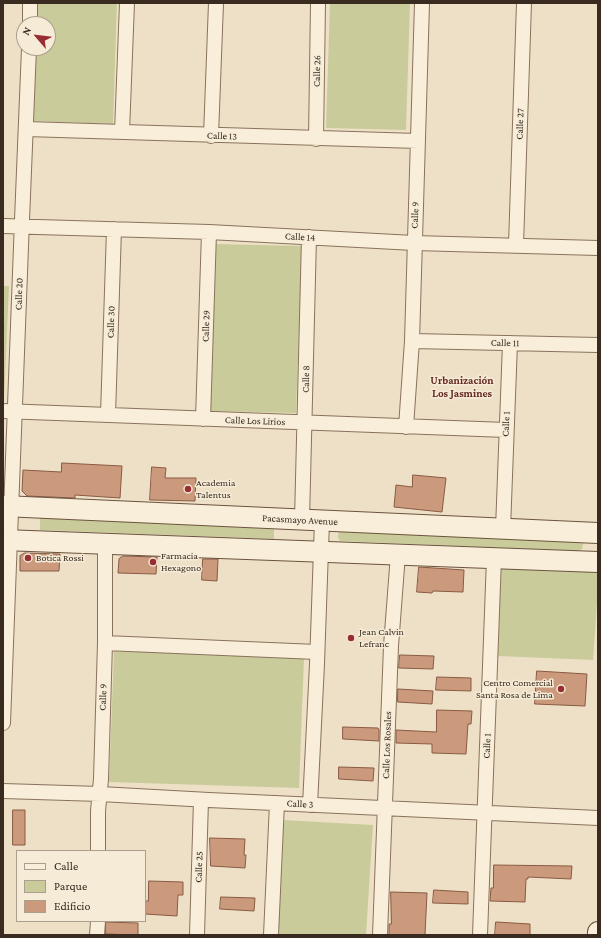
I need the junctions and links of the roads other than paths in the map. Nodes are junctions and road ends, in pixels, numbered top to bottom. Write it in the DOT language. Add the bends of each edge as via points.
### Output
graph roads {
  1 [pos="30,3"];
  2 [pos="127,3"];
  3 [pos="216,3"];
  4 [pos="318,3"];
  5 [pos="422,3"];
  6 [pos="524,3"];
  7 [pos="30,16"];
  8 [pos="29,56"];
  9 [pos="26,129"];
  10 [pos="122,132"];
  11 [pos="211,136"];
  12 [pos="316,139"];
  13 [pos="418,141"];
  14 [pos="3,226"];
  15 [pos="22,226"];
  16 [pos="114,229"];
  17 [pos="209,232"];
  18 [pos="309,237"];
  19 [pos="414,243"];
  20 [pos="516,245"];
  21 [pos="598,248"];
  22 [pos="412,341"];
  23 [pos="510,344"];
  24 [pos="598,345"];
  25 [pos="9,411"];
  26 [pos="108,415"];
  27 [pos="203,419"];
  28 [pos="304,423"];
  29 [pos="406,426"];
  30 [pos="506,430"];
  31 [pos="6,506"];
  32 [pos="296,519"];
  33 [pos="322,521"];
  34 [pos="504,529"];
  35 [pos="598,533"];
  36 [pos="6,540"];
  37 [pos="105,544"];
  38 [pos="290,550"];
  39 [pos="321,551"];
  40 [pos="398,554"];
  41 [pos="494,558"];
  42 [pos="598,562"];
  43 [pos="105,643"];
  44 [pos="317,652"];
  45 [pos="3,723"];
  46 [pos="3,791"];
  47 [pos="100,794"];
  48 [pos="201,800"];
  49 [pos="277,803"];
  50 [pos="310,805"];
  51 [pos="384,808"];
  52 [pos="484,813"];
  53 [pos="598,818"];
  54 [pos="98,850"];
  55 [pos="98,922"];
  56 [pos="97,935"];
  57 [pos="197,935"];
  58 [pos="271,935"];
  59 [pos="380,935"];
  60 [pos="480,935"];
  1 -- 7 [label="street"];
  2 -- 10 [label="street"];
  3 -- 11 [label="street"];
  4 -- 12 [label="street, Calle 26"];
  5 -- 13 [label="street, Calle 9"];
  6 -- 20 [label="street, Calle 27"];
  8 -- 9 [label="street, Calle 20"];
  9 -- 10 [label="street, Calle 13"];
  9 -- 15 [label="street, Calle 20"];
  10 -- 11 [label="street, Calle 13"];
  11 -- 12 [label="street, Calle 13"];
  12 -- 13 [label="street, Calle 13"];
  13 -- 19 [label="street, Calle 9"];
  14 -- 15 [label="street, Calle 14"];
  15 -- 16 [label="street, Calle 14"];
  15 -- 25 [label="street, Calle 20"];
  16 -- 17 [label="street, Calle 14"];
  16 -- 26 [label="street, Calle 30"];
  17 -- 18 [label="street, Calle 14"];
  17 -- 27 [label="street, Calle 29"];
  18 -- 19 [label="street, Calle 14"];
  18 -- 28 [label="street, Calle 8"];
  19 -- 20 [label="street, Calle 14"];
  19 -- 22 [label="street, Calle 9"];
  20 -- 21 [label="street, Calle 14"];
  22 -- 23 [label="street, Calle 11"];
  22 -- 29 [label="street, Calle 9"];
  23 -- 24 [label="street, Calle 11"];
  23 -- 30 [label="street, Calle 1"];
  25 -- 26 [label="street, Calle Los Lirios"];
  25 -- 31 [label="street, Calle 20"];
  26 -- 27 [label="street, Calle Los Lirios"];
  27 -- 28 [label="street, Calle Los Lirios"];
  28 -- 29 [label="street, Calle Los Lirios"];
  28 -- 32 [label="street, Calle 8"];
  29 -- 30 [label="street, Calle Los Lirios"];
  30 -- 34 [label="street, Calle 1"];
  31 -- 32 [label="main road, Pacasmayo Avenue"];
  31 -- 36 [label="street, Calle 20"];
  32 -- 33 [label="main road, Pacasmayo Avenue"];
  32 -- 38 [label="main road"];
  33 -- 34 [label="main road, Pacasmayo Avenue"];
  33 -- 39 [label="street"];
  34 -- 35 [label="main road, Pacasmayo Avenue"];
  36 -- 37 [label="main road"];
  36 -- 45 [label="street, Calle 20"];
  37 -- 38 [label="main road"];
  37 -- 43 [label="street, Calle 9"];
  38 -- 39 [label="main road"];
  39 -- 40 [label="main road"];
  39 -- 44 [label="street"];
  40 -- 41 [label="main road"];
  40 -- 51 [label="street, Calle Los Rosales"];
  41 -- 42 [label="main road"];
  41 -- 52 [label="street, Calle 1"];
  43 -- 44 [label="street"];
  43 -- 47 [label="street, Calle 9"];
  44 -- 50 [label="street"];
  46 -- 47 [label="street, Calle 3"];
  47 -- 48 [label="street, Calle 3"];
  47 -- 54 [label="street, Calle 9"];
  48 -- 49 [label="street, Calle 3"];
  48 -- 57 [label="street, Calle 25"];
  49 -- 50 [label="street, Calle 3"];
  49 -- 58 [label="street"];
  50 -- 51 [label="street, Calle 3"];
  51 -- 52 [label="street, Calle 3"];
  51 -- 59 [label="street, Calle Los Rosales"];
  52 -- 53 [label="street, Calle 3"];
  52 -- 60 [label="street, Calle 1"];
  55 -- 56 [label="street"];
}
